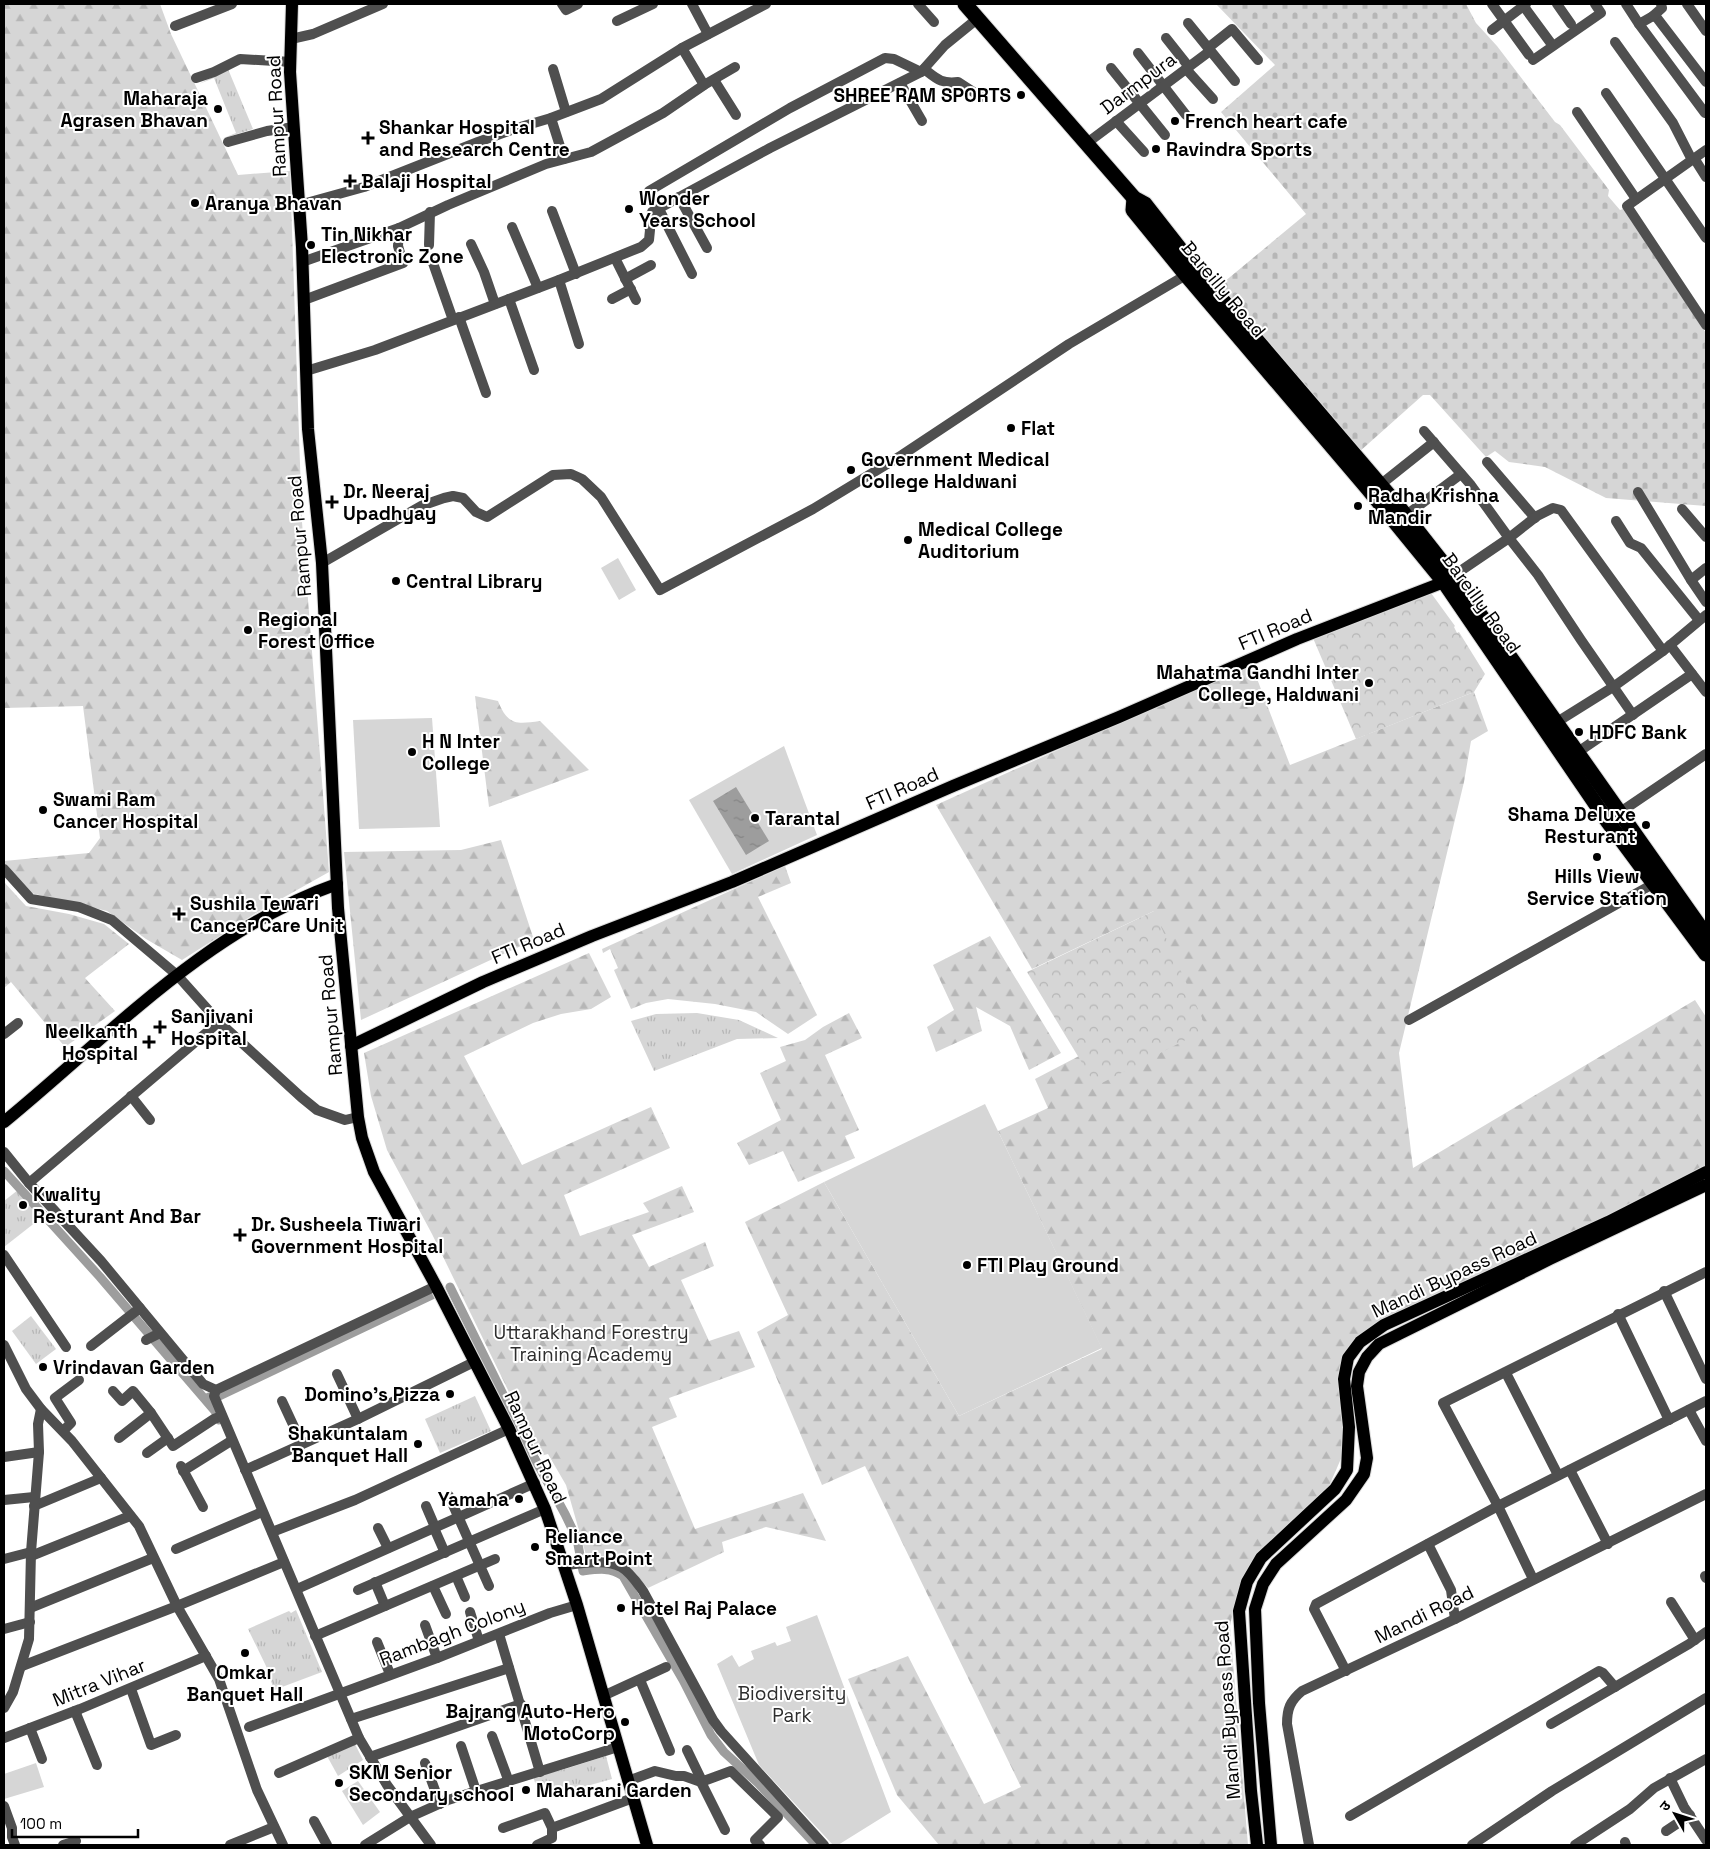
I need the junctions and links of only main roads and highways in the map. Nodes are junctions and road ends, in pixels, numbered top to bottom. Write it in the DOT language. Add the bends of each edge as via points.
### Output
graph roads {
  1 [pos="292,4"];
  2 [pos="965,4"];
  3 [pos="1190,272"];
  4 [pos="1448,579"];
  5 [pos="1552,726"];
  6 [pos="1614,818"];
  7 [pos="337,884"];
  8 [pos="313,892"];
  9 [pos="338,908"];
  10 [pos="1706,935"];
  11 [pos="1706,954"];
  12 [pos="351,1046"];
  13 [pos="4,1122"];
  14 [pos="1706,1172"];
  15 [pos="1706,1185"];
  16 [pos="647,1845"];
  17 [pos="1257,1845"];
  18 [pos="1271,1845"];
  1 -- 7 [label="main road, Rampur Road" via="291,62 308,429 322,563"];
  2 -- 3 [label="highway, Bareilly Road" via="1134,198 1133,210"];
  3 -- 4 [label="highway, Bareilly Road" via="1368,489"];
  3 -- 4 [label="highway, Bareilly Road" via="1380,485"];
  4 -- 5 [label="highway, Bareilly Road"];
  4 -- 12 [label="main road, FTI Road" via="1297,639 732,882 483,982"];
  5 -- 6 [label="highway, Bareilly Road"];
  5 -- 6 [label="highway, Bareilly Road" via="1578,752"];
  6 -- 10 [label="highway, Bareilly Road"];
  6 -- 11 [label="highway, Bareilly Road" via="1653,884"];
  7 -- 8 [label="main road"];
  7 -- 9 [label="main road, Rampur Road"];
  8 -- 9 [label="main road" via="331,900"];
  8 -- 13 [label="main road" via="254,922 177,975"];
  9 -- 12 [label="main road, Rampur Road"];
  12 -- 16 [label="main road, Rampur Road" via="358,1117 374,1172 436,1286 576,1564 577,1605"];
  14 -- 17 [label="main road, Mandi Bypass Road" via="1608,1222 1384,1325 1360,1342 1348,1358 1344,1379 1349,1427 1347,1470 1335,1489 1261,1558 1247,1582 1239,1612"];
  15 -- 18 [label="main road, Mandi Bypass Road" via="1380,1344 1367,1357 1358,1372 1357,1386 1367,1458 1364,1474 1346,1500 1276,1564 1262,1584 1255,1609"];
}
